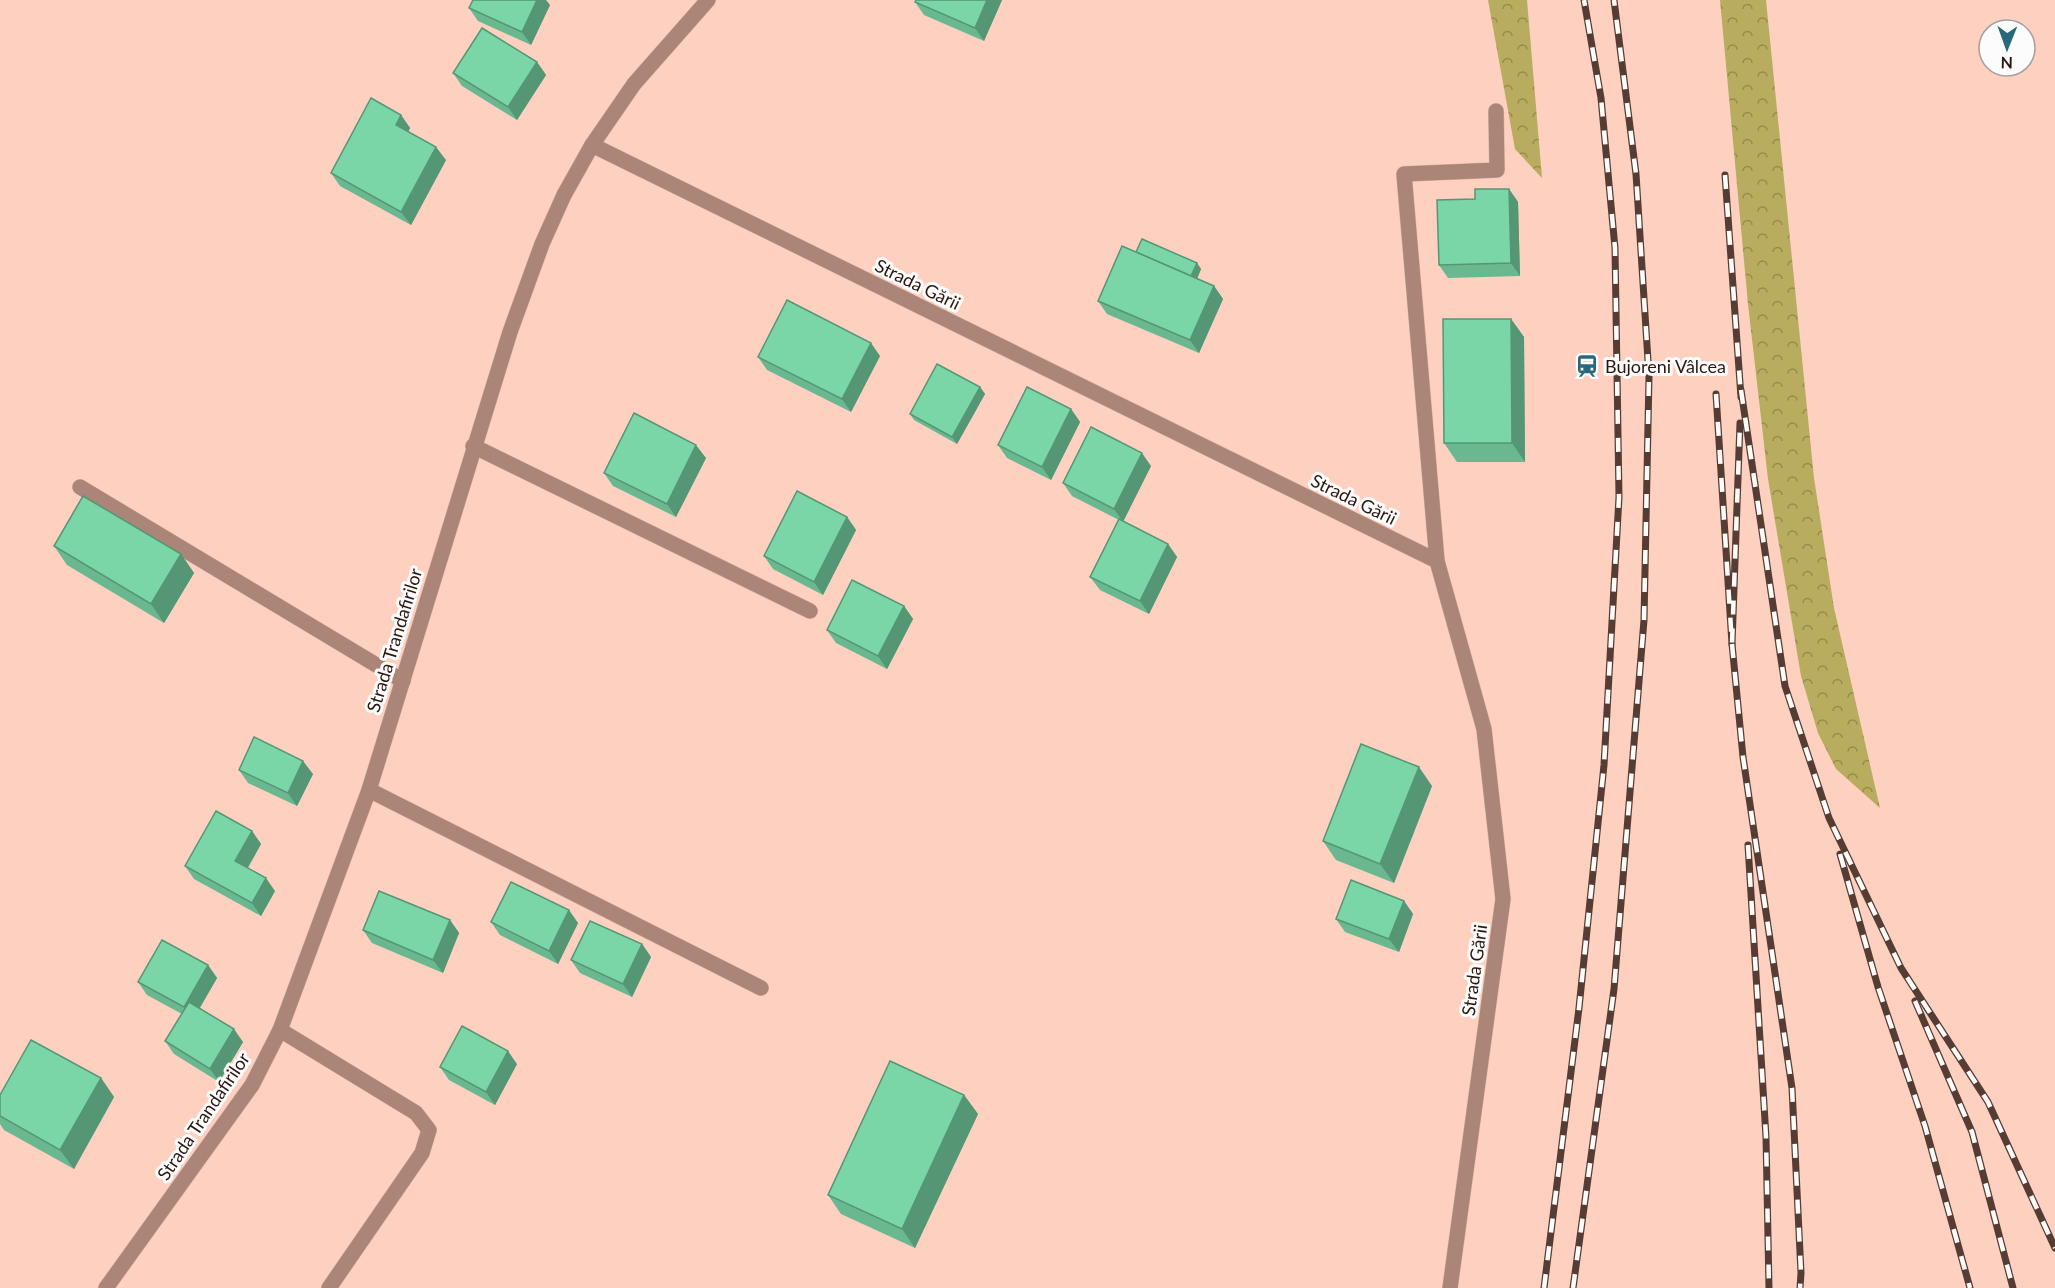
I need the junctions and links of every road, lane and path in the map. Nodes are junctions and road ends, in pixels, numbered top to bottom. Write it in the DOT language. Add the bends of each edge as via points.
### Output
graph roads {
  1 [pos="708,0"];
  2 [pos="1496,111"];
  3 [pos="592,145"];
  4 [pos="473,446"];
  5 [pos="80,487"];
  6 [pos="1437,561"];
  7 [pos="810,611"];
  8 [pos="403,681"];
  9 [pos="369,790"];
  10 [pos="760,988"];
  11 [pos="280,1030"];
  12 [pos="106,1288"];
  13 [pos="329,1288"];
  14 [pos="1450,1288"];
  1 -- 3 [label="street, Strada Trandafirilor" via="634,84"];
  2 -- 6 [label="street" via="1497,170 1404,174"];
  3 -- 4 [label="street, Strada Trandafirilor" via="542,244"];
  3 -- 6 [label="street, Strada Gării"];
  4 -- 7 [label="street"];
  4 -- 8 [label="street, Strada Trandafirilor"];
  5 -- 8 [label="street"];
  6 -- 14 [label="street, Strada Gării" via="1484,729 1503,899"];
  8 -- 9 [label="street, Strada Trandafirilor"];
  9 -- 10 [label="street"];
  9 -- 11 [label="street, Strada Trandafirilor"];
  11 -- 12 [label="street, Strada Trandafirilor" via="252,1085"];
  11 -- 13 [label="street" via="416,1113 429,1130 422,1153"];
}
